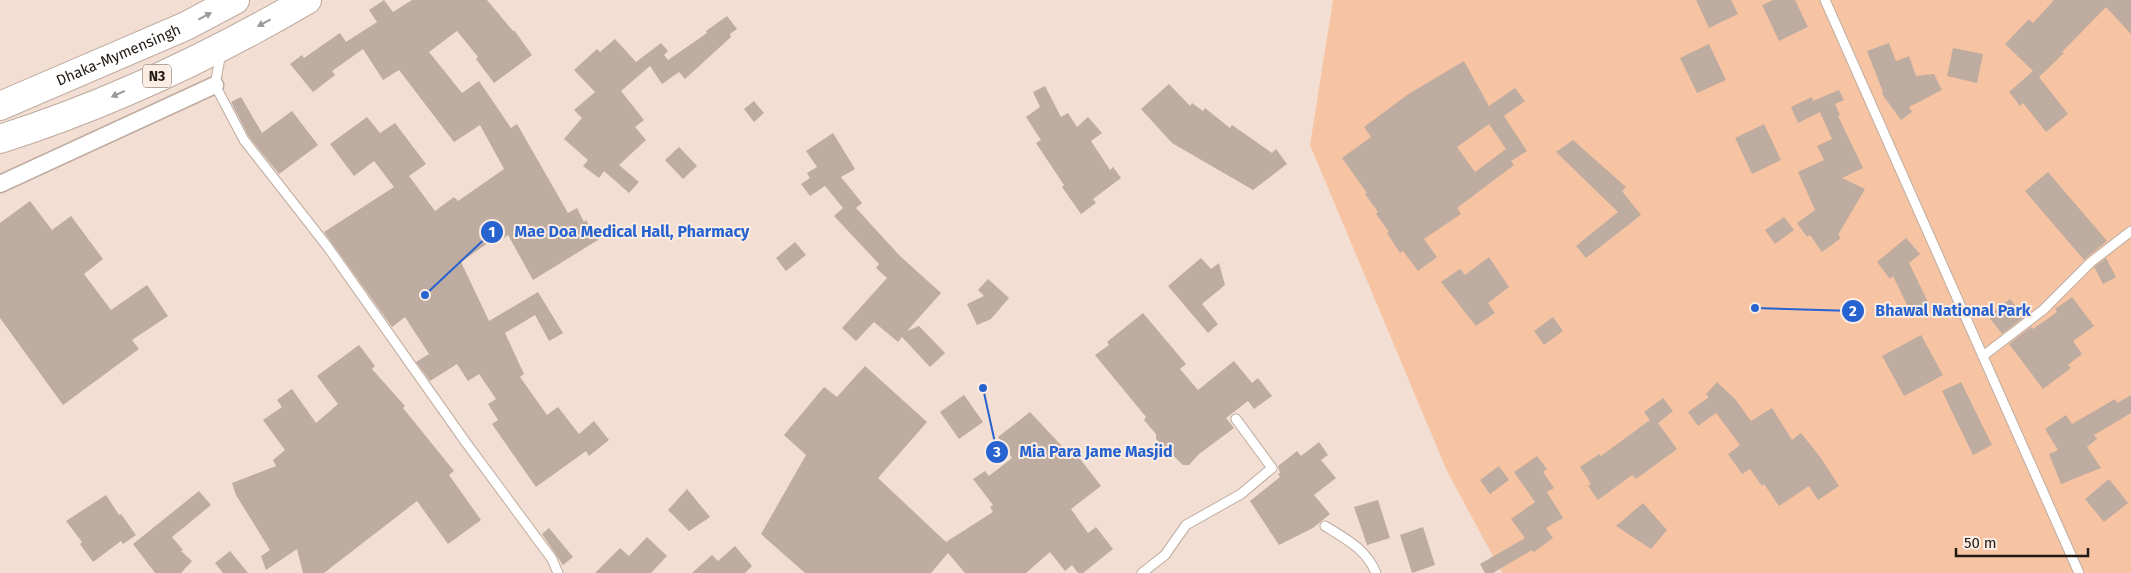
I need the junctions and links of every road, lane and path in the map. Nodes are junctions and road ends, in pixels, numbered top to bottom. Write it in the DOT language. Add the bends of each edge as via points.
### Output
graph roads {
  1 [pos="235,0"];
  2 [pos="307,0"];
  3 [pos="1825,0"];
  4 [pos="223,45"];
  5 [pos="215,85"];
  6 [pos="0,106"];
  7 [pos="0,139"];
  8 [pos="0,184"];
  9 [pos="2131,231"];
  10 [pos="1983,356"];
  11 [pos="1236,419"];
  12 [pos="1326,526"];
  13 [pos="558,573"];
  14 [pos="1142,573"];
  15 [pos="1376,573"];
  16 [pos="2079,573"];
  6 -- 1 [label="highway, Dhaka-Mymensingh / N3, one-way" via="186,26"];
  2 -- 4 [label="highway, N3, one-way"];
  3 -- 10 [label="lane"];
  4 -- 5 [label="lane"];
  4 -- 7 [label="highway, N3, one-way" via="102,101"];
  5 -- 8 [label="street"];
  5 -- 13 [label="lane" via="244,140 327,246 552,559"];
  9 -- 10 [label="lane" via="2091,262 2043,310"];
  10 -- 16 [label="lane"];
  11 -- 14 [label="lane" via="1272,468 1241,494 1186,525 1165,555"];
  12 -- 15 [label="lane" via="1354,543 1371,561"];
}
